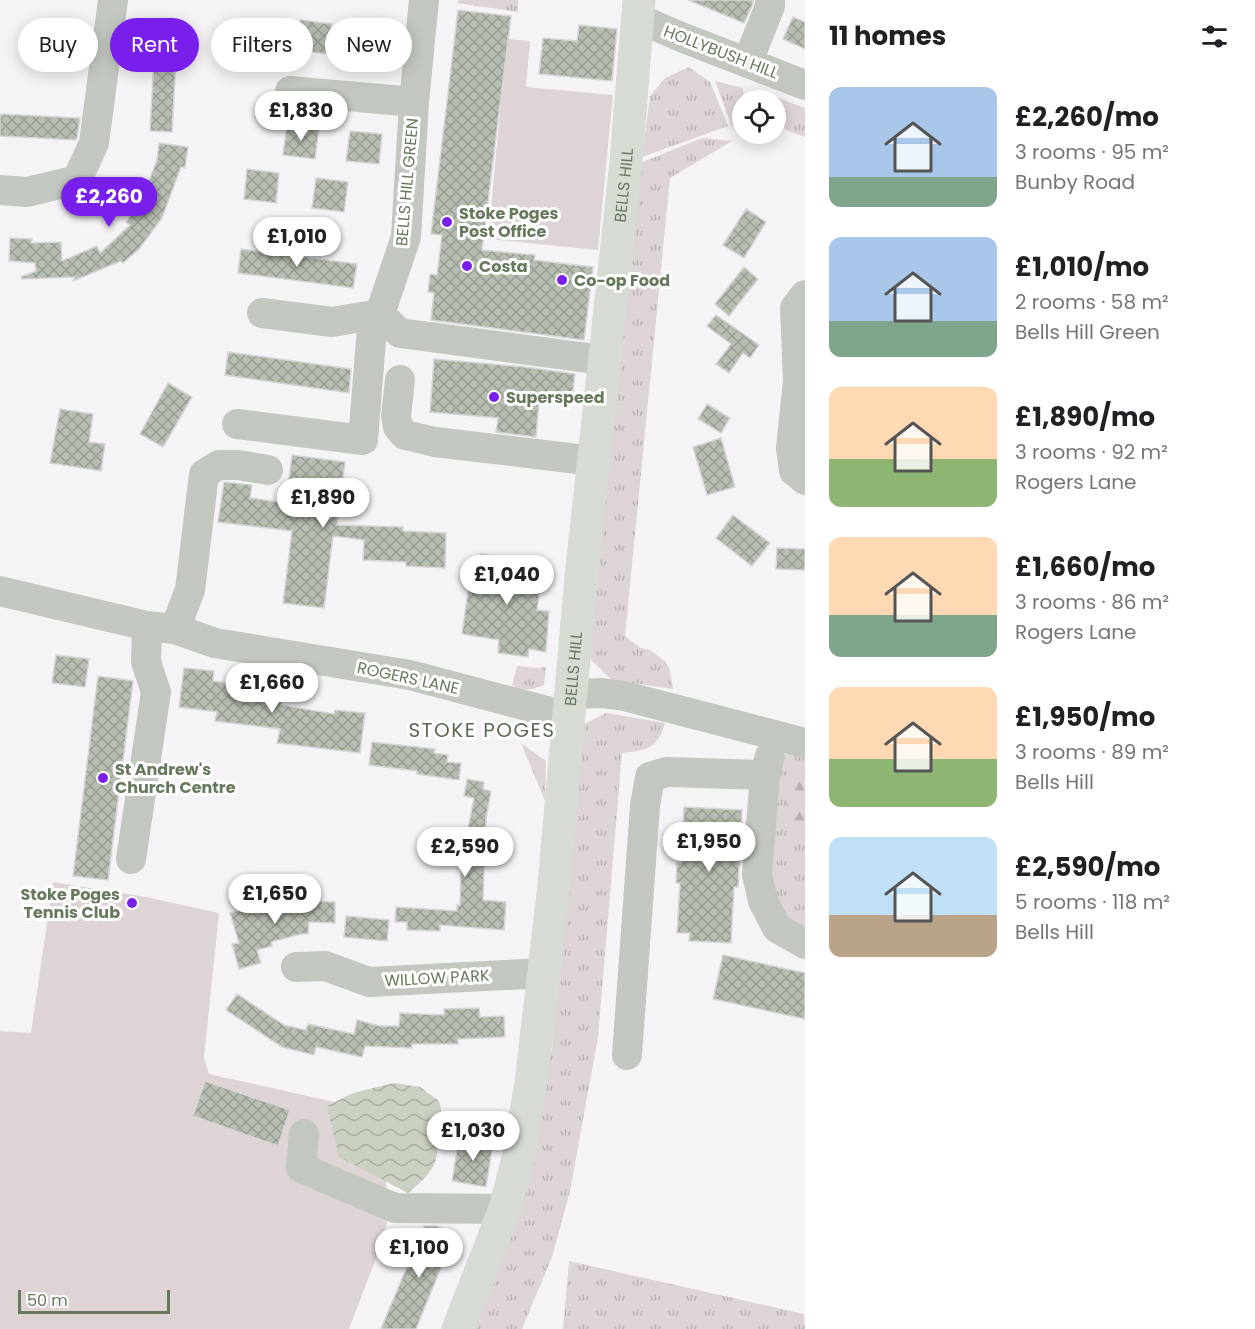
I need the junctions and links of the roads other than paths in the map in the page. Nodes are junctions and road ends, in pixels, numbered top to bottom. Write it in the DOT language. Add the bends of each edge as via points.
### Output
graph roads {
  1 [pos="113,0"];
  2 [pos="424,0"];
  3 [pos="770,0"];
  4 [pos="638,9"];
  5 [pos="748,61"];
  6 [pos="805,85"];
  7 [pos="290,91"];
  8 [pos="414,102"];
  9 [pos="0,190"];
  10 [pos="805,295"];
  11 [pos="262,314"];
  12 [pos="377,314"];
  13 [pos="603,360"];
  14 [pos="400,380"];
  15 [pos="237,424"];
  16 [pos="594,461"];
  17 [pos="268,470"];
  18 [pos="805,480"];
  19 [pos="0,591"];
  20 [pos="161,628"];
  21 [pos="570,706"];
  22 [pos="776,734"];
  23 [pos="805,743"];
  24 [pos="765,775"];
  25 [pos="131,859"];
  26 [pos="805,944"];
  27 [pos="296,967"];
  28 [pos="545,973"];
  29 [pos="627,1055"];
  30 [pos="304,1134"];
  31 [pos="505,1209"];
  32 [pos="458,1329"];
  1 -- 9 [label="street" via="94,143 77,180 27,192"];
  2 -- 8 [label="street, BELLS HILL GREEN"];
  3 -- 5 [label="street"];
  4 -- 5 [label="street, HOLLYBUSH HILL" via="681,37"];
  4 -- 13 [label="main road, BELLS HILL" via="626,162"];
  5 -- 6 [label="street, HOLLYBUSH HILL"];
  7 -- 8 [label="street"];
  8 -- 12 [label="street, BELLS HILL GREEN" via="406,237"];
  10 -- 18 [label="street" via="795,308 798,381 791,448 794,471"];
  11 -- 12 [label="street" via="332,322"];
  12 -- 13 [label="street" via="400,333"];
  12 -- 15 [label="street, BELLS HILL GREEN" via="363,440"];
  13 -- 16 [label="main road, BELLS HILL"];
  14 -- 16 [label="street" via="396,416 405,435"];
  16 -- 21 [label="main road, BELLS HILL"];
  17 -- 20 [label="street" via="219,465 204,474 207,566"];
  19 -- 20 [label="street, ROGERS LANE"];
  20 -- 21 [label="street, ROGERS LANE" via="215,643"];
  20 -- 25 [label="street" via="146,662 156,692"];
  21 -- 22 [label="street, ROGERS LANE" via="602,693"];
  21 -- 28 [label="main road, BELLS HILL"];
  22 -- 23 [label="street, ROGERS LANE"];
  22 -- 24 [label="street"];
  24 -- 26 [label="street" via="757,875 763,901 777,928"];
  24 -- 29 [label="street" via="667,772 650,777"];
  27 -- 28 [label="street, WILLOW PARK" via="325,966 369,982"];
  28 -- 31 [label="main road, BELLS HILL" via="527,1105"];
  30 -- 31 [label="street" via="301,1168 395,1208"];
  31 -- 32 [label="main road, BELLS HILL"];
}
